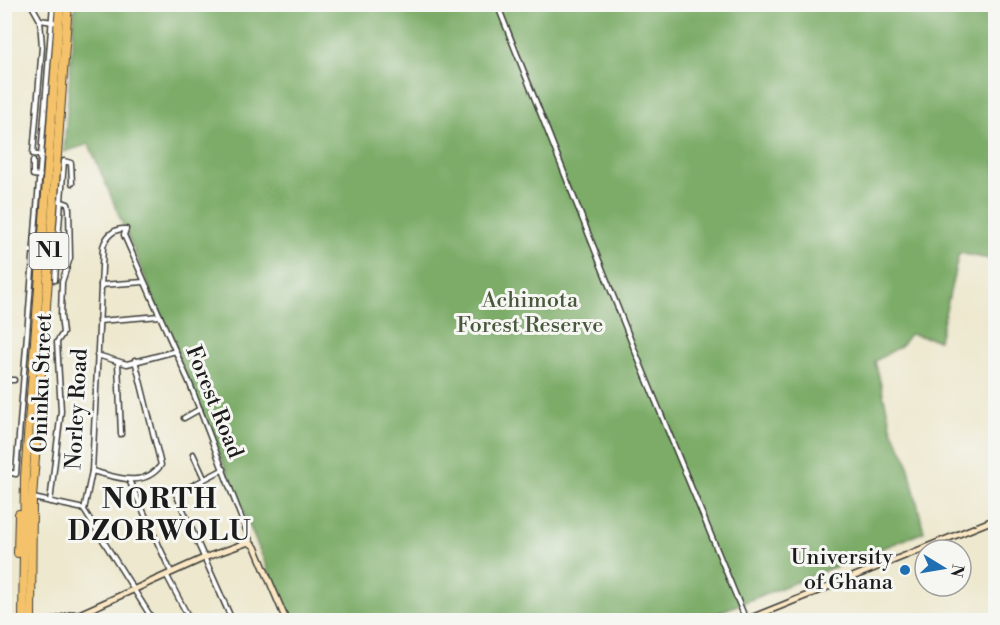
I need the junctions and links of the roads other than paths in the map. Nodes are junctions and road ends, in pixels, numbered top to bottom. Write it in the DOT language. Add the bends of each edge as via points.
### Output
graph roads {
  1 [pos="31,4"];
  2 [pos="52,4"];
  3 [pos="60,4"];
  4 [pos="68,4"];
  5 [pos="497,4"];
  6 [pos="40,20"];
  7 [pos="55,23"];
  8 [pos="36,123"];
  9 [pos="44,123"];
  10 [pos="42,156"];
  11 [pos="33,161"];
  12 [pos="40,176"];
  13 [pos="72,183"];
  14 [pos="60,201"];
  15 [pos="126,229"];
  16 [pos="31,251"];
  17 [pos="60,252"];
  18 [pos="51,280"];
  19 [pos="62,282"];
  20 [pos="144,282"];
  21 [pos="101,285"];
  22 [pos="160,316"];
  23 [pos="99,321"];
  24 [pos="176,351"];
  25 [pos="97,355"];
  26 [pos="135,360"];
  27 [pos="118,363"];
  28 [pos="4,380"];
  29 [pos="14,380"];
  30 [pos="200,409"];
  31 [pos="184,418"];
  32 [pos="121,434"];
  33 [pos="193,454"];
  34 [pos="4,459"];
  35 [pos="224,469"];
  36 [pos="92,471"];
  37 [pos="204,478"];
  38 [pos="129,480"];
  39 [pos="32,498"];
  40 [pos="50,502"];
  41 [pos="84,510"];
  42 [pos="996,519"];
  43 [pos="252,543"];
  44 [pos="204,558"];
  45 [pos="170,575"];
  46 [pos="134,590"];
  47 [pos="23,597"];
  48 [pos="31,610"];
  49 [pos="86,610"];
  50 [pos="17,621"];
  51 [pos="23,621"];
  52 [pos="31,621"];
  53 [pos="39,621"];
  54 [pos="55,621"];
  55 [pos="66,621"];
  56 [pos="153,621"];
  57 [pos="190,621"];
  58 [pos="232,621"];
  59 [pos="286,621"];
  60 [pos="746,621"];
  1 -- 6 [label="street"];
  2 -- 7 [label="street"];
  3 -- 7 [label="highway, N1"];
  4 -- 18 [label="highway, N1"];
  5 -- 60 [label="street"];
  6 -- 7 [label="street"];
  6 -- 8 [label="street"];
  7 -- 9 [label="street"];
  7 -- 47 [label="highway, N1" via="18,533"];
  8 -- 9 [label="street"];
  8 -- 10 [label="street" via="33,154"];
  9 -- 10 [label="street"];
  10 -- 12 [label="street"];
  11 -- 12 [label="street" via="33,175"];
  12 -- 34 [label="street" via="16,474 8,472"];
  13 -- 14 [label="street" via="71,163 64,161"];
  14 -- 18 [label="street" via="57,265"];
  14 -- 19 [label="street" via="68,204 71,244"];
  15 -- 20 [label="street, Forest Road" via="124,235"];
  15 -- 21 [label="street, Norley Road" via="115,231 104,243"];
  16 -- 17 [label="street, bridge"];
  18 -- 19 [label="street, Oninku Street"];
  18 -- 39 [label="highway, N1"];
  19 -- 40 [label="street, Oninku Street" via="64,330 57,339 61,411"];
  20 -- 21 [label="street"];
  20 -- 22 [label="street, Forest Road"];
  21 -- 23 [label="street, Norley Road"];
  22 -- 23 [label="street"];
  22 -- 24 [label="street, Forest Road"];
  23 -- 25 [label="street, Norley Road"];
  24 -- 26 [label="street"];
  24 -- 30 [label="street, Forest Road"];
  25 -- 27 [label="street"];
  25 -- 36 [label="street, Norley Road"];
  26 -- 27 [label="street"];
  26 -- 38 [label="street" via="161,465 143,479"];
  27 -- 32 [label="street"];
  28 -- 29 [label="street"];
  30 -- 31 [label="street"];
  30 -- 35 [label="street, Forest Road"];
  33 -- 37 [label="street"];
  35 -- 37 [label="street"];
  35 -- 43 [label="street, Forest Road"];
  36 -- 38 [label="street"];
  36 -- 41 [label="street, Norley Road"];
  37 -- 44 [label="street" via="176,495"];
  38 -- 45 [label="street"];
  39 -- 40 [label="street"];
  39 -- 48 [label="highway, N1"];
  40 -- 41 [label="street"];
  41 -- 46 [label="street"];
  42 -- 60 [label="main road"];
  43 -- 44 [label="main road"];
  43 -- 59 [label="main road, Forest Road"];
  44 -- 45 [label="main road"];
  44 -- 58 [label="street"];
  45 -- 46 [label="main road"];
  45 -- 57 [label="street"];
  46 -- 49 [label="main road"];
  46 -- 56 [label="street"];
  47 -- 50 [label="highway"];
  47 -- 51 [label="highway"];
  48 -- 52 [label="highway, N1"];
  48 -- 53 [label="highway"];
  49 -- 54 [label="main road"];
  49 -- 55 [label="main road"];
}
